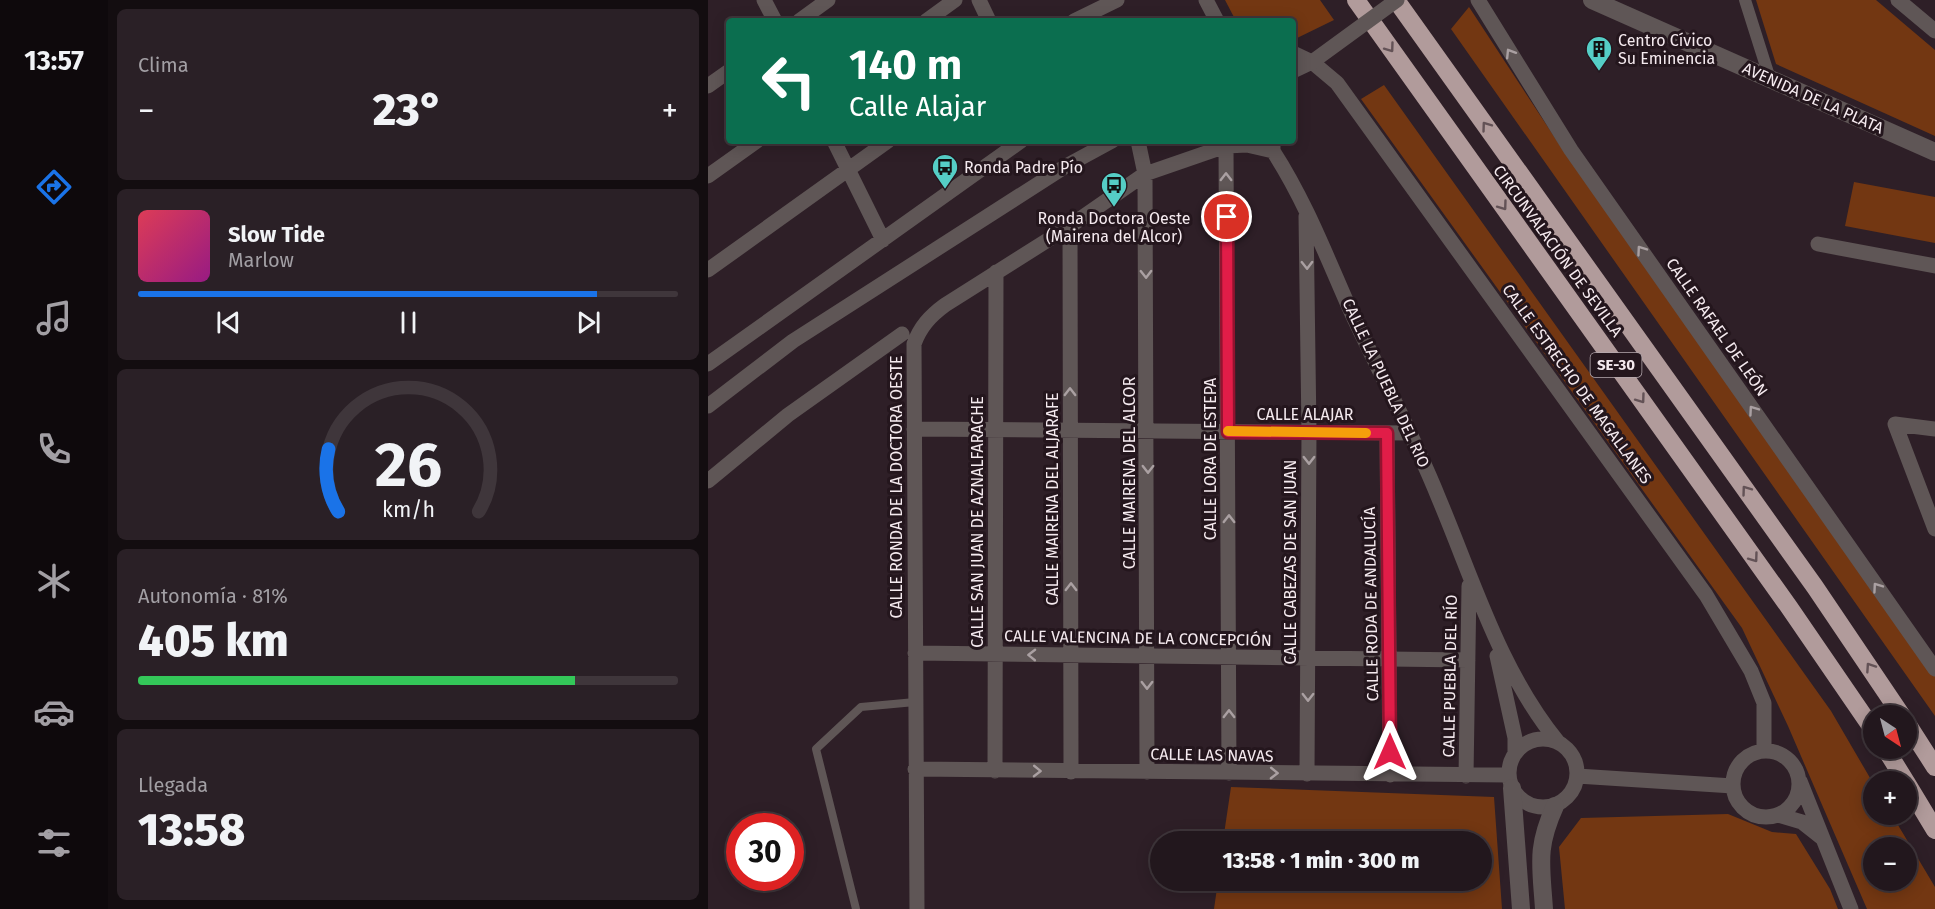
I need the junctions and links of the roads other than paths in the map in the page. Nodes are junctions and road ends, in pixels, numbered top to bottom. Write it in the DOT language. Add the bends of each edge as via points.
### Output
graph roads {
  1 [pos="764,0"];
  2 [pos="828,0"];
  3 [pos="955,0"];
  4 [pos="978,0"];
  5 [pos="1117,0"];
  6 [pos="1206,0"];
  7 [pos="1356,0"];
  8 [pos="1396,0"];
  9 [pos="1478,0"];
  10 [pos="1592,0"];
  11 [pos="1745,0"];
  12 [pos="1898,0"];
  13 [pos="773,18"];
  14 [pos="803,18"];
  15 [pos="930,18"];
  16 [pos="987,18"];
  17 [pos="1080,18"];
  18 [pos="1215,18"];
  19 [pos="1935,31"];
  20 [pos="1296,54"];
  21 [pos="1312,62"];
  22 [pos="1296,70"];
  23 [pos="726,73"];
  24 [pos="1770,79"];
  25 [pos="708,86"];
  26 [pos="753,144"];
  27 [pos="835,144"];
  28 [pos="884,144"];
  29 [pos="1017,144"];
  30 [pos="1107,144"];
  31 [pos="1139,144"];
  32 [pos="1226,146"];
  33 [pos="1273,146"];
  34 [pos="1935,152"];
  35 [pos="848,170"];
  36 [pos="1145,174"];
  37 [pos="708,176"];
  38 [pos="1070,226"];
  39 [pos="883,240"];
  40 [pos="1314,241"];
  41 [pos="1818,244"];
  42 [pos="1935,266"];
  43 [pos="708,270"];
  44 [pos="996,272"];
  45 [pos="919,331"];
  46 [pos="902,334"];
  47 [pos="710,357"];
  48 [pos="708,406"];
  49 [pos="914,429"];
  50 [pos="1935,429"];
  51 [pos="995,430"];
  52 [pos="1070,430"];
  53 [pos="1148,431"];
  54 [pos="1228,432"];
  55 [pos="1309,432"];
  56 [pos="1387,433"];
  57 [pos="1409,433"];
  58 [pos="708,481"];
  59 [pos="1935,529"];
  60 [pos="1470,577"];
  61 [pos="1491,630"];
  62 [pos="915,653"];
  63 [pos="995,654"];
  64 [pos="1071,655"];
  65 [pos="1147,656"];
  66 [pos="1229,657"];
  67 [pos="1308,658"];
  68 [pos="1389,659"];
  69 [pos="1468,660"];
  70 [pos="1935,669"];
  71 [pos="915,702"];
  72 [pos="1895,705"];
  73 [pos="1863,715"];
  74 [pos="1917,739"];
  75 [pos="1558,742"];
  76 [pos="1764,751"];
  77 [pos="1515,753"];
  78 [pos="1935,767"];
  79 [pos="915,769"];
  80 [pos="995,771"];
  81 [pos="1071,771"];
  82 [pos="1147,772"];
  83 [pos="1229,773"];
  84 [pos="1307,774"];
  85 [pos="1390,775"];
  86 [pos="1466,776"];
  87 [pos="1577,776"];
  88 [pos="1800,781"];
  89 [pos="1510,782"];
  90 [pos="1733,786"];
  91 [pos="1917,800"];
  92 [pos="1555,806"];
  93 [pos="1778,815"];
  94 [pos="1935,830"];
  95 [pos="1824,839"];
  96 [pos="856,909"];
  97 [pos="916,909"];
  98 [pos="1521,909"];
  99 [pos="1544,909"];
  100 [pos="1851,909"];
  1 -- 13 [label="street"];
  2 -- 14 [label="street"];
  3 -- 15 [label="street"];
  4 -- 16 [label="street"];
  5 -- 17 [label="street"];
  6 -- 18 [label="street"];
  7 -- 73 [label="highway, CIRCUNVALACIÓN DE SEVILLA / SE-30, one-way"];
  8 -- 21 [label="street, bridge"];
  72 -- 8 [label="highway, CIRCUNVALACIÓN DE SEVILLA / SE-30, one-way" via="1815,587"];
  70 -- 9 [label="street, CALLE RAFAEL DE LEÓN, one-way" via="1571,150"];
  10 -- 24 [label="street, AVENIDA DE LA PLATA"];
  11 -- 24 [label="street"];
  12 -- 19 [label="street"];
  20 -- 21 [label="street"];
  21 -- 22 [label="street"];
  21 -- 76 [label="street, CALLE ESTRECHO DE MAGALLANES" via="1337,82 1706,595 1751,671 1764,703"];
  23 -- 25 [label="street"];
  24 -- 34 [label="street, AVENIDA DE LA PLATA"];
  26 -- 37 [label="street"];
  27 -- 35 [label="street"];
  28 -- 35 [label="street"];
  29 -- 39 [label="street"];
  30 -- 48 [label="street" via="1056,172 793,341"];
  31 -- 36 [label="street, CALLE MAIRENA DEL ALCOR"];
  32 -- 33 [label="street"];
  32 -- 36 [label="street"];
  54 -- 32 [label="street, CALLE LORA DE ESTEPA, one-way"];
  33 -- 40 [label="street, CALLE LA PUEBLA DEL RIO" via="1306,207"];
  35 -- 39 [label="street"];
  35 -- 43 [label="street"];
  36 -- 38 [label="street"];
  36 -- 53 [label="street, CALLE MAIRENA DEL ALCOR, one-way"];
  38 -- 44 [label="street"];
  52 -- 38 [label="street, CALLE MAIRENA DEL ALJARAFE, one-way"];
  39 -- 47 [label="street"];
  40 -- 55 [label="street, CALLE CABEZAS DE SAN JUAN, one-way"];
  40 -- 57 [label="street, CALLE LA PUEBLA DEL RIO"];
  41 -- 42 [label="street"];
  44 -- 45 [label="street" via="930,316"];
  44 -- 51 [label="street, CALLE SAN JUAN DE AZNALFARACHE"];
  45 -- 46 [label="street"];
  45 -- 49 [label="street, CALLE RONDA DE LA DOCTORA OESTE" via="914,344"];
  46 -- 58 [label="street" via="788,415"];
  49 -- 51 [label="street, CALLE ALAJAR"];
  49 -- 62 [label="street, CALLE RONDA DE LA DOCTORA OESTE"];
  50 -- 59 [label="street" via="1895,424"];
  51 -- 52 [label="street, CALLE ALAJAR"];
  51 -- 63 [label="street, CALLE SAN JUAN DE AZNALFARACHE"];
  52 -- 53 [label="street, CALLE ALAJAR"];
  64 -- 52 [label="street, CALLE MAIRENA DEL ALJARAFE, one-way"];
  53 -- 54 [label="street, CALLE ALAJAR"];
  53 -- 65 [label="street, CALLE MAIRENA DEL ALCOR, one-way"];
  54 -- 55 [label="street, CALLE ALAJAR"];
  66 -- 54 [label="street, CALLE LORA DE ESTEPA, one-way"];
  55 -- 56 [label="street, CALLE ALAJAR"];
  55 -- 67 [label="street, CALLE CABEZAS DE SAN JUAN, one-way"];
  56 -- 57 [label="street, CALLE ALAJAR"];
  56 -- 68 [label="street, CALLE RODA DE ANDALUCÍA"];
  57 -- 60 [label="street, CALLE LA PUEBLA DEL RIO"];
  60 -- 61 [label="street, CALLE LA PUEBLA DEL RIO"];
  60 -- 69 [label="street, CALLE PUEBLA DEL RÍO"];
  61 -- 75 [label="street" via="1539,720"];
  61 -- 77 [label="street" via="1507,695"];
  62 -- 63 [label="street, CALLE VALENCINA DE LA CONCEPCIÓN"];
  62 -- 71 [label="street, CALLE RONDA DE LA DOCTORA OESTE"];
  64 -- 63 [label="street, CALLE VALENCINA DE LA CONCEPCIÓN, one-way"];
  63 -- 80 [label="street, CALLE SAN JUAN DE AZNALFARACHE"];
  64 -- 65 [label="street, CALLE VALENCINA DE LA CONCEPCIÓN"];
  64 -- 81 [label="street, CALLE MAIRENA DEL ALJARAFE"];
  65 -- 66 [label="street, CALLE VALENCINA DE LA CONCEPCIÓN"];
  65 -- 82 [label="street, CALLE MAIRENA DEL ALCOR, one-way"];
  66 -- 67 [label="street, CALLE VALENCINA DE LA CONCEPCIÓN"];
  83 -- 66 [label="street, CALLE LORA DE ESTEPA, one-way"];
  67 -- 68 [label="street, CALLE VALENCINA DE LA CONCEPCIÓN"];
  67 -- 84 [label="street, CALLE CABEZAS DE SAN JUAN, one-way"];
  68 -- 69 [label="street, CALLE VALENCINA DE LA CONCEPCIÓN"];
  68 -- 85 [label="street, CALLE RODA DE ANDALUCÍA"];
  69 -- 86 [label="street, CALLE PUEBLA DEL RÍO"];
  71 -- 79 [label="street, CALLE RONDA DE LA DOCTORA OESTE"];
  71 -- 96 [label="lane" via="861,707 816,748"];
  74 -- 78 [label="highway"];
  75 -- 77 [label="street" via="1535,740"];
  75 -- 87 [label="street" via="1573,756"];
  76 -- 88 [label="street" via="1775,752 1792,762"];
  76 -- 90 [label="street" via="1754,753 1738,766"];
  77 -- 89 [label="street"];
  79 -- 80 [label="street, CALLE LAS NAVAS"];
  79 -- 97 [label="street, CALLE RONDA DE LA DOCTORA OESTE"];
  80 -- 81 [label="street, CALLE LAS NAVAS, one-way"];
  81 -- 82 [label="street, CALLE LAS NAVAS"];
  82 -- 83 [label="street, CALLE LAS NAVAS"];
  83 -- 84 [label="street, CALLE LAS NAVAS, one-way"];
  84 -- 85 [label="street, CALLE LAS NAVAS"];
  85 -- 86 [label="street, CALLE LAS NAVAS"];
  86 -- 89 [label="street, CALLE LAS NAVAS"];
  87 -- 90 [label="street"];
  87 -- 92 [label="street" via="1570,794"];
  88 -- 93 [label="street" via="1795,802"];
  88 -- 95 [label="street"];
  89 -- 92 [label="street" via="1518,797 1535,807"];
  89 -- 98 [label="street"];
  90 -- 93 [label="street" via="1740,805 1748,812"];
  91 -- 94 [label="highway"];
  92 -- 99 [label="street" via="1540,852"];
  93 -- 95 [label="street" via="1802,822"];
  95 -- 100 [label="street"];
}
